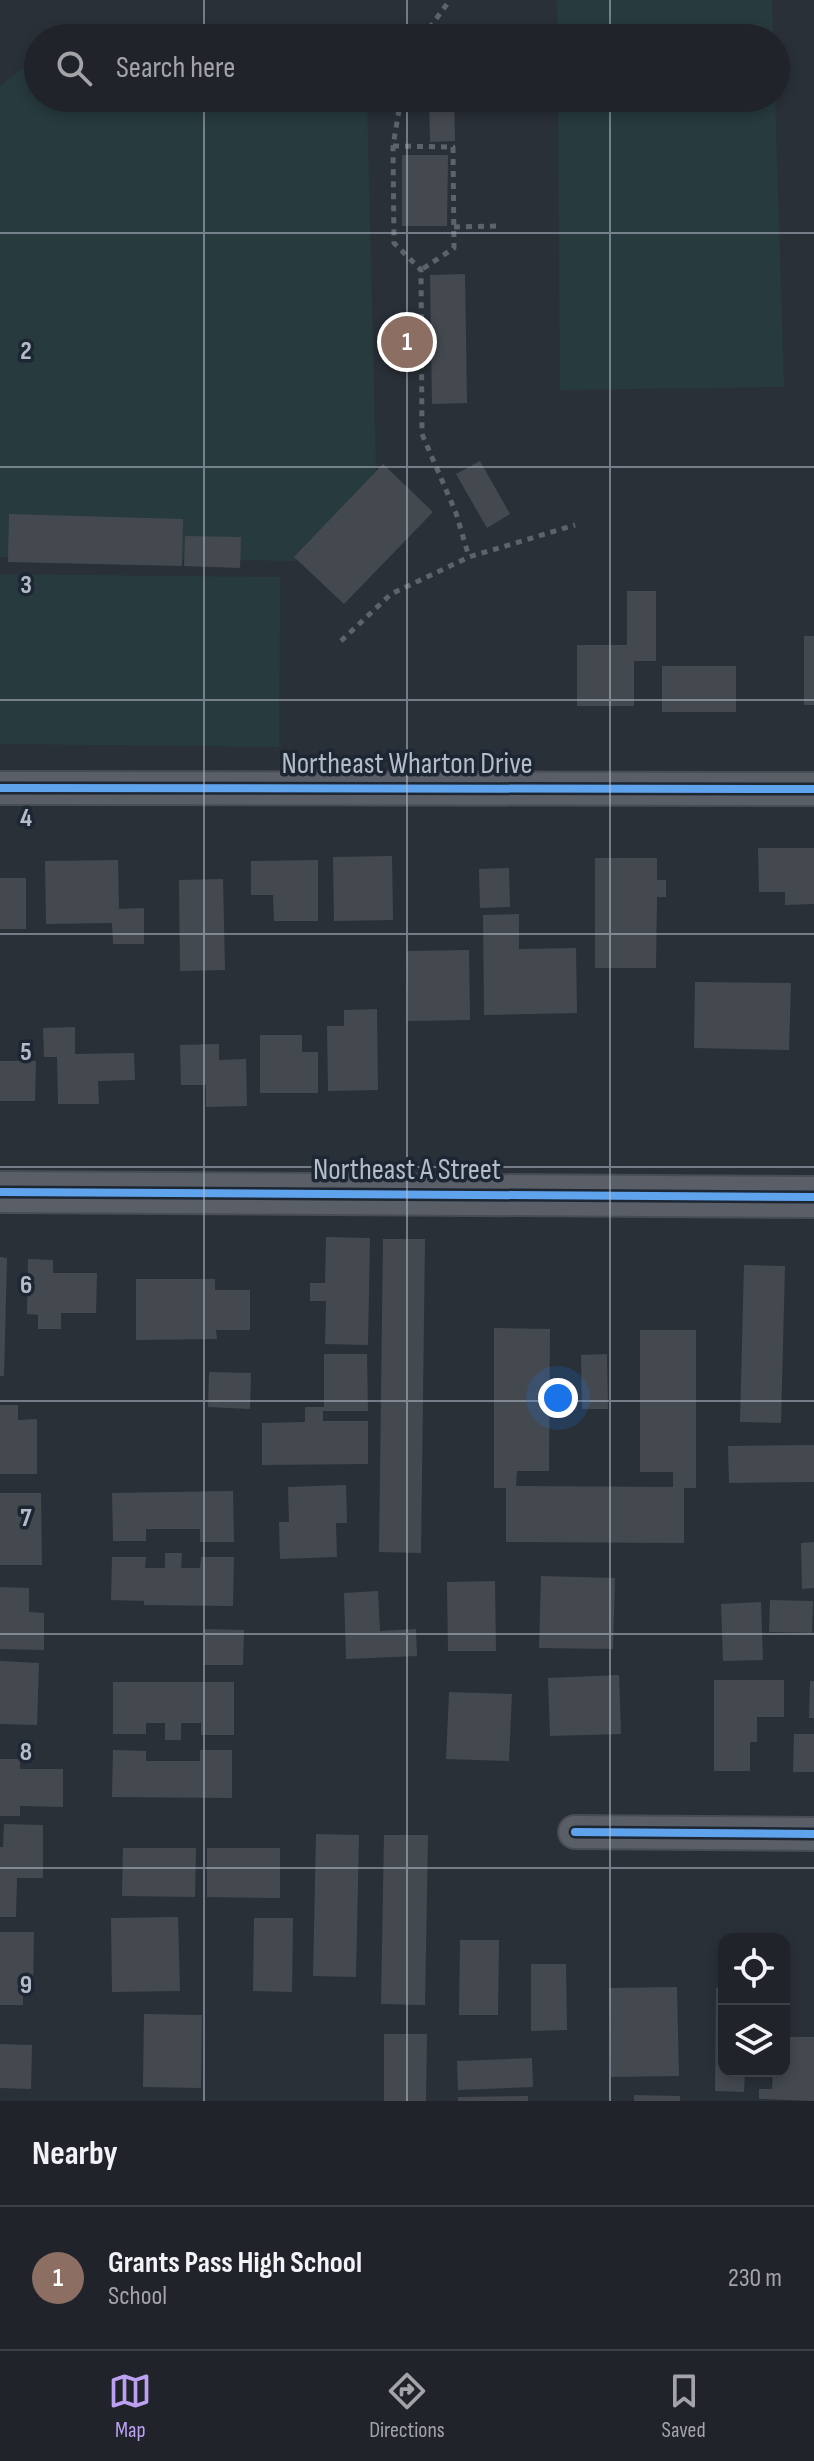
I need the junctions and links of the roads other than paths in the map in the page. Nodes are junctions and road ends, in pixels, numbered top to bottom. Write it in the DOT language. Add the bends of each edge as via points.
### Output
graph roads {
  1 [pos="0,788"];
  2 [pos="814,789"];
  3 [pos="0,1192"];
  4 [pos="814,1197"];
  5 [pos="575,1832"];
  6 [pos="814,1834"];
  1 -- 2 [label="street, Northeast Wharton Drive"];
  3 -- 4 [label="street, Northeast A Street"];
  5 -- 6 [label="street"];
}
